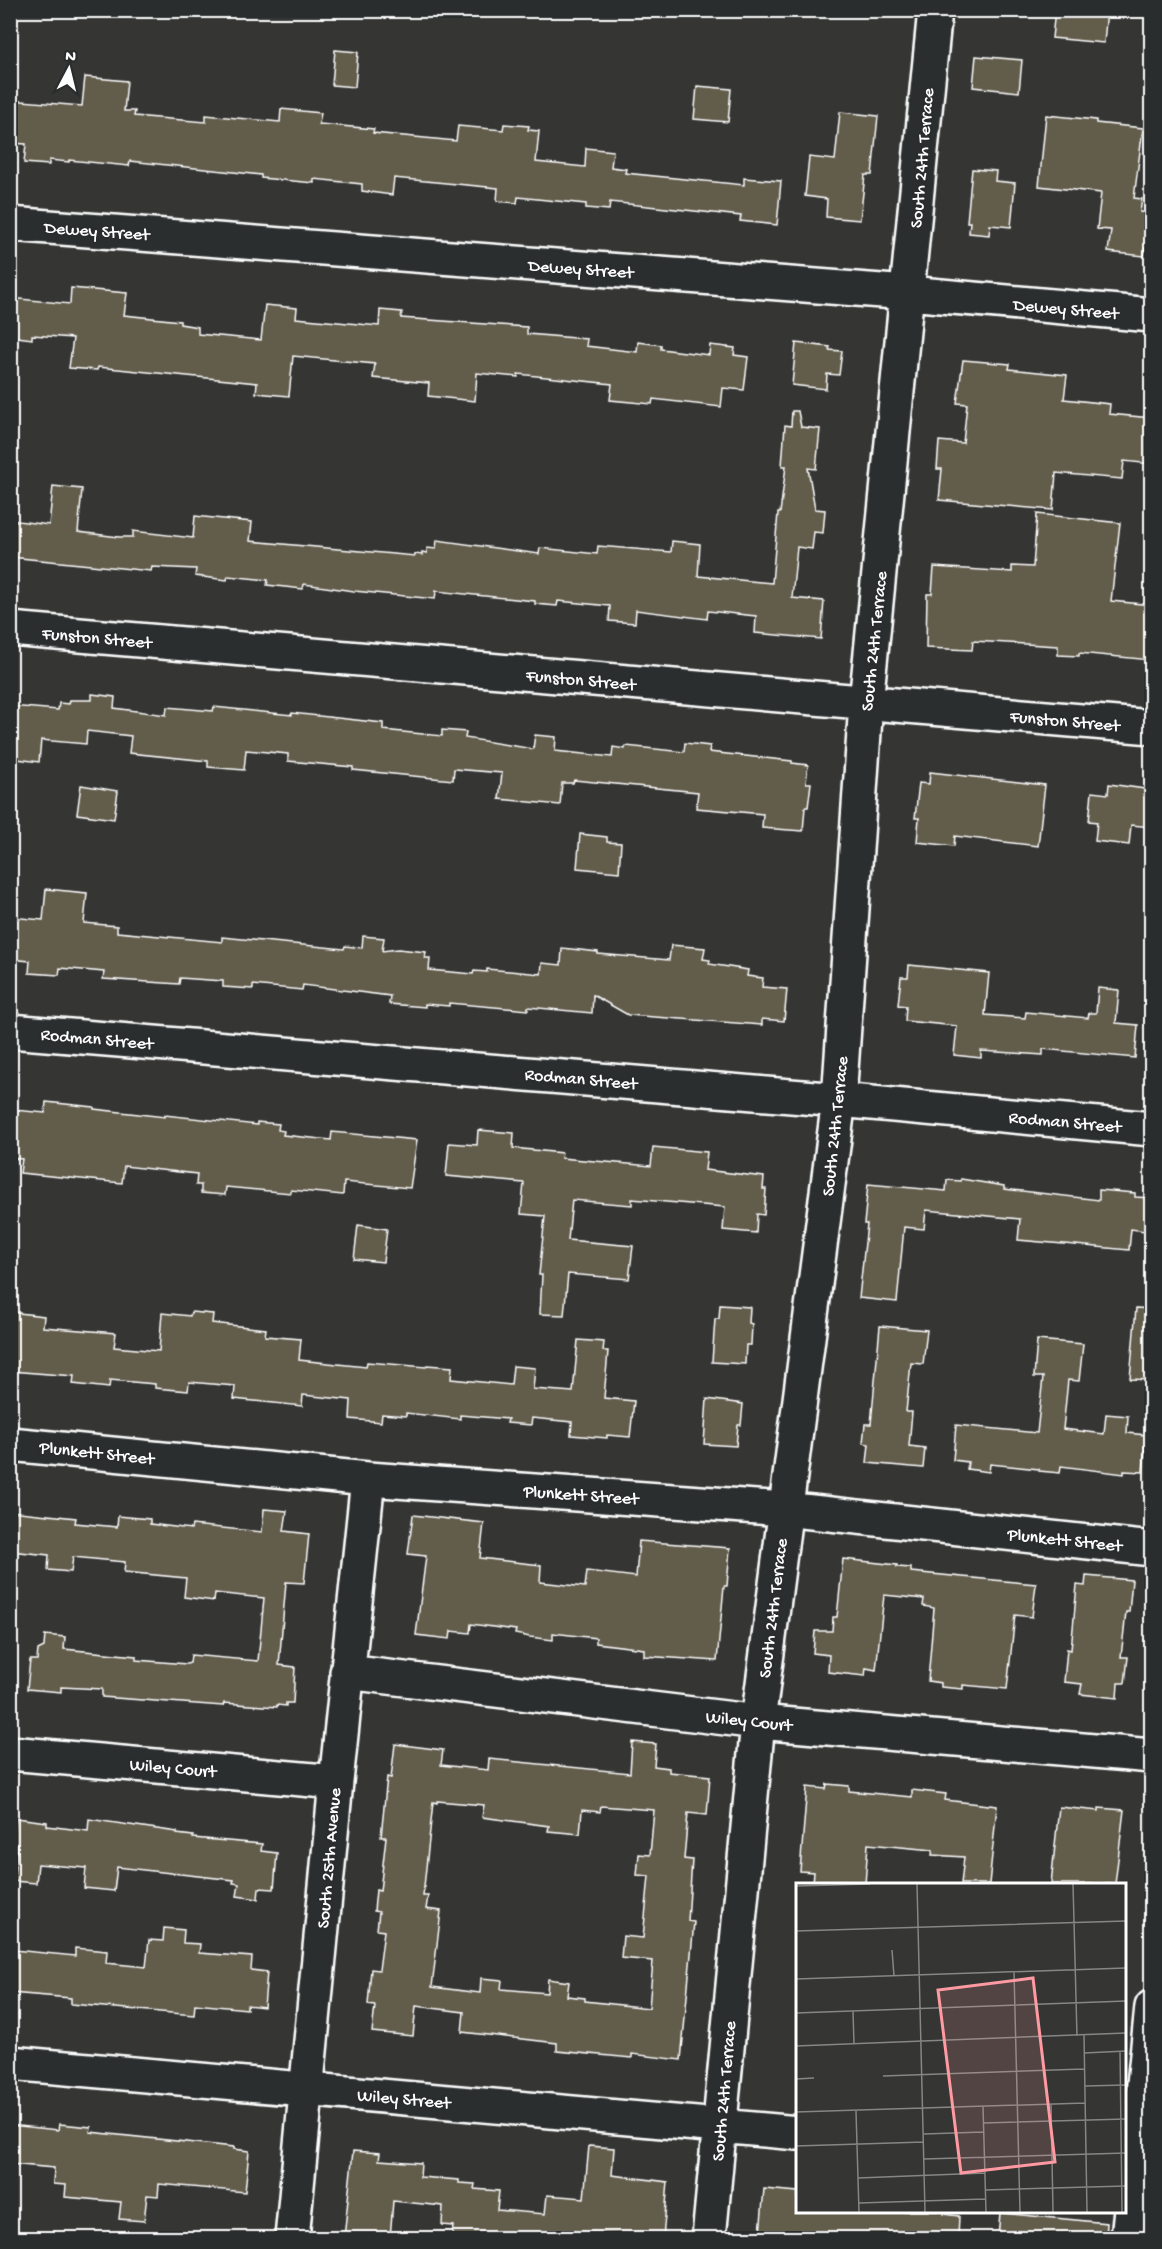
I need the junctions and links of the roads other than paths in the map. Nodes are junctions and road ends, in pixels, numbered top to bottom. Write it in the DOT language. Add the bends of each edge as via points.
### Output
graph roads {
  1 [pos="935,10"];
  2 [pos="10,224"];
  3 [pos="909,293"];
  4 [pos="1152,315"];
  5 [pos="10,629"];
  6 [pos="866,703"];
  7 [pos="1152,727"];
  8 [pos="10,1031"];
  9 [pos="839,1100"];
  10 [pos="1152,1129"];
  11 [pos="10,1444"];
  12 [pos="368,1479"];
  13 [pos="784,1509"];
  14 [pos="1152,1549"];
  15 [pos="347,1672"];
  16 [pos="758,1722"];
  17 [pos="10,1753"];
  18 [pos="1152,1756"];
  19 [pos="336,1782"];
  20 [pos="1152,2007"];
  21 [pos="10,2063"];
  22 [pos="307,2089"];
  23 [pos="720,2127"];
  24 [pos="796,2133"];
  25 [pos="1138,2160"];
  26 [pos="292,2238"];
  27 [pos="709,2238"];
  28 [pos="1128,2238"];
  1 -- 3 [label="street, South 24th Terrace"];
  2 -- 3 [label="street, Dewey Street"];
  3 -- 4 [label="street, Dewey Street"];
  3 -- 6 [label="street, South 24th Terrace"];
  5 -- 6 [label="street, Funston Street"];
  6 -- 7 [label="street, Funston Street"];
  6 -- 9 [label="street, South 24th Terrace"];
  8 -- 9 [label="street, Rodman Street"];
  9 -- 10 [label="street, Rodman Street"];
  9 -- 13 [label="street, South 24th Terrace"];
  11 -- 12 [label="street, Plunkett Street"];
  12 -- 13 [label="street, Plunkett Street"];
  12 -- 15 [label="street, South 25th Avenue"];
  13 -- 14 [label="street, Plunkett Street"];
  13 -- 16 [label="street, South 24th Terrace"];
  15 -- 16 [label="street, Wiley Court"];
  15 -- 19 [label="street, South 25th Avenue"];
  16 -- 18 [label="street, Wiley Court"];
  16 -- 23 [label="street, South 24th Terrace"];
  17 -- 19 [label="street, Wiley Court"];
  19 -- 22 [label="street, South 25th Avenue"];
  20 -- 25 [label="street"];
  21 -- 22 [label="street, Wiley Street"];
  22 -- 23 [label="street, Wiley Street"];
  22 -- 26 [label="street, South 25th Avenue"];
  23 -- 24 [label="street, Wiley Street"];
  23 -- 27 [label="street, South 24th Terrace"];
  25 -- 28 [label="street"];
}
